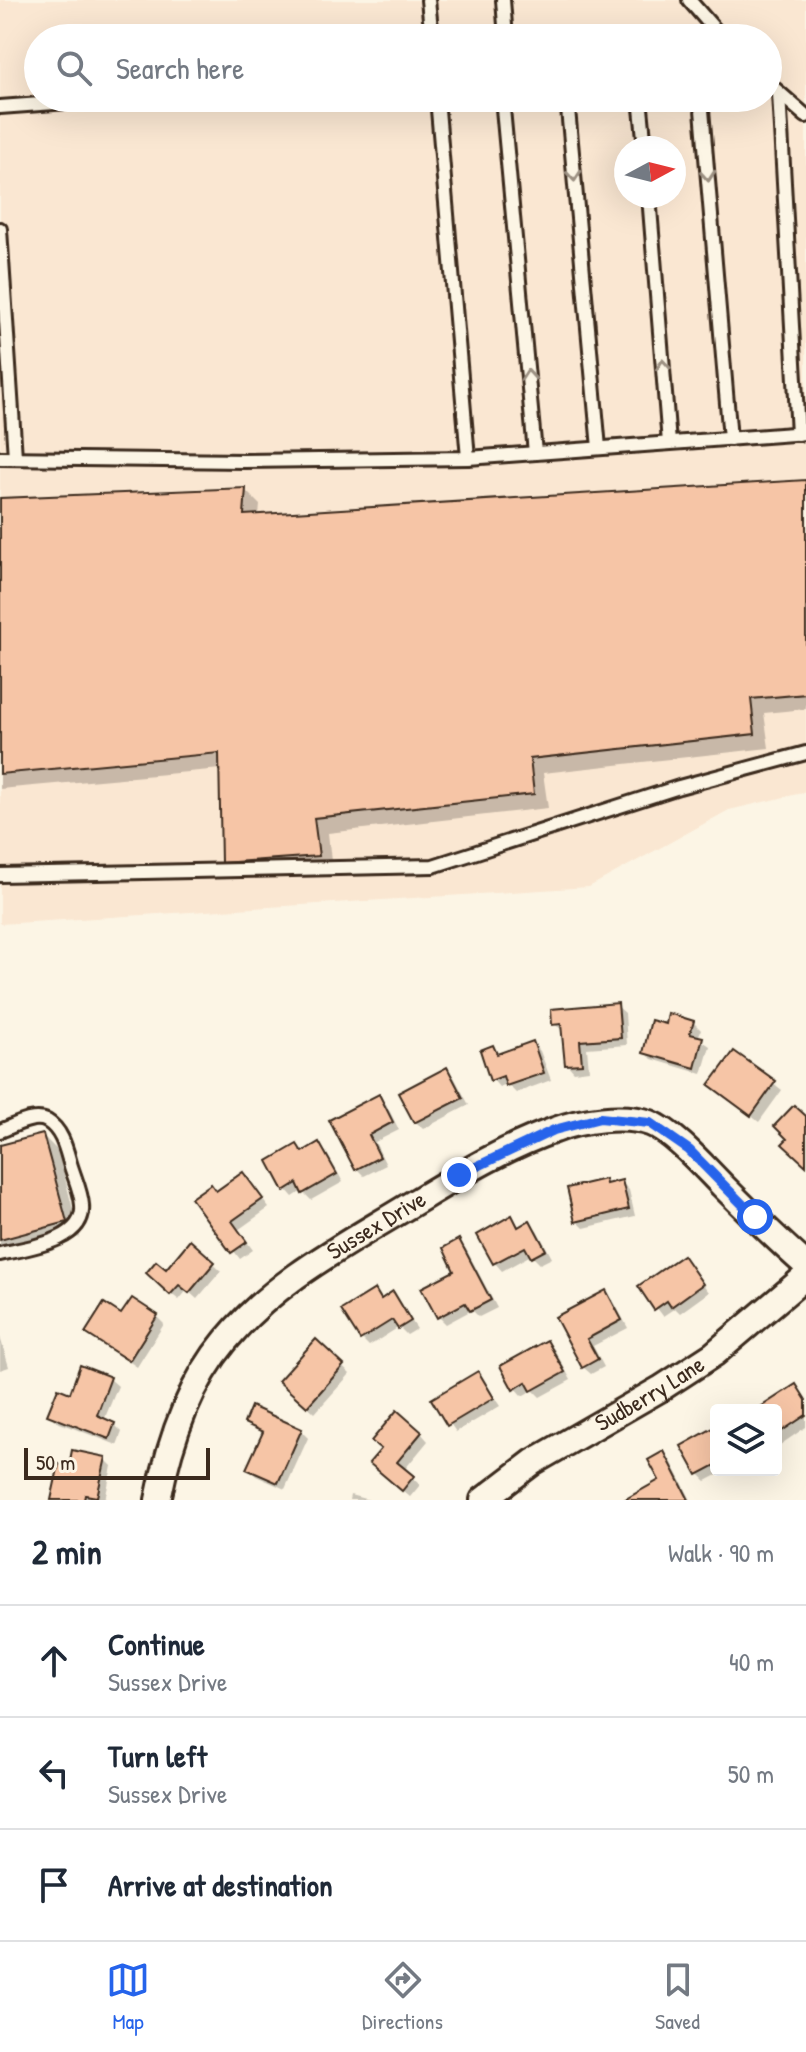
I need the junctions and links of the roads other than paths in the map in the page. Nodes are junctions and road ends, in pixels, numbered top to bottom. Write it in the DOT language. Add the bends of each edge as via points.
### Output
graph roads {
  1 [pos="428,0"];
  2 [pos="503,0"];
  3 [pos="689,0"];
  4 [pos="431,24"];
  5 [pos="505,24"];
  6 [pos="710,24"];
  7 [pos="782,96"];
  8 [pos="24,105"];
  9 [pos="0,107"];
  10 [pos="438,112"];
  11 [pos="503,112"];
  12 [pos="568,112"];
  13 [pos="641,112"];
  14 [pos="702,112"];
  15 [pos="780,112"];
  16 [pos="806,116"];
  17 [pos="644,136"];
  18 [pos="650,208"];
  19 [pos="0,229"];
  20 [pos="802,434"];
  21 [pos="730,439"];
  22 [pos="669,443"];
  23 [pos="599,448"];
  24 [pos="535,453"];
  25 [pos="15,457"];
  26 [pos="0,458"];
  27 [pos="468,458"];
  28 [pos="806,753"];
  29 [pos="0,875"];
  30 [pos="0,1131"];
  31 [pos="0,1254"];
  32 [pos="806,1265"];
  33 [pos="806,1276"];
  34 [pos="158,1500"];
  35 [pos="483,1500"];
  1 -- 4 [label="lane"];
  2 -- 5 [label="lane"];
  3 -- 6 [label="lane"];
  7 -- 16 [label="lane"];
  8 -- 9 [label="lane"];
  10 -- 27 [label="lane"];
  24 -- 11 [label="lane, one-way"];
  12 -- 23 [label="lane, one-way"];
  13 -- 17 [label="lane"];
  14 -- 21 [label="lane, one-way"];
  15 -- 20 [label="lane"];
  22 -- 18 [label="lane, one-way"];
  19 -- 25 [label="lane"];
  20 -- 21 [label="lane"];
  21 -- 22 [label="lane"];
  22 -- 23 [label="lane"];
  23 -- 24 [label="lane"];
  24 -- 27 [label="lane"];
  25 -- 26 [label="lane"];
  25 -- 27 [label="lane"];
  28 -- 29 [label="lane" via="679,787 433,866"];
  30 -- 31 [label="lane" via="35,1119 47,1121 62,1137 83,1207 68,1233"];
  32 -- 34 [label="street, Sussex Drive" via="689,1150 650,1123 600,1118 554,1130 459,1175 346,1242 270,1295 225,1340 191,1394 168,1451"];
  33 -- 35 [label="street, Sudberry Lane" via="714,1354 533,1462"];
}
